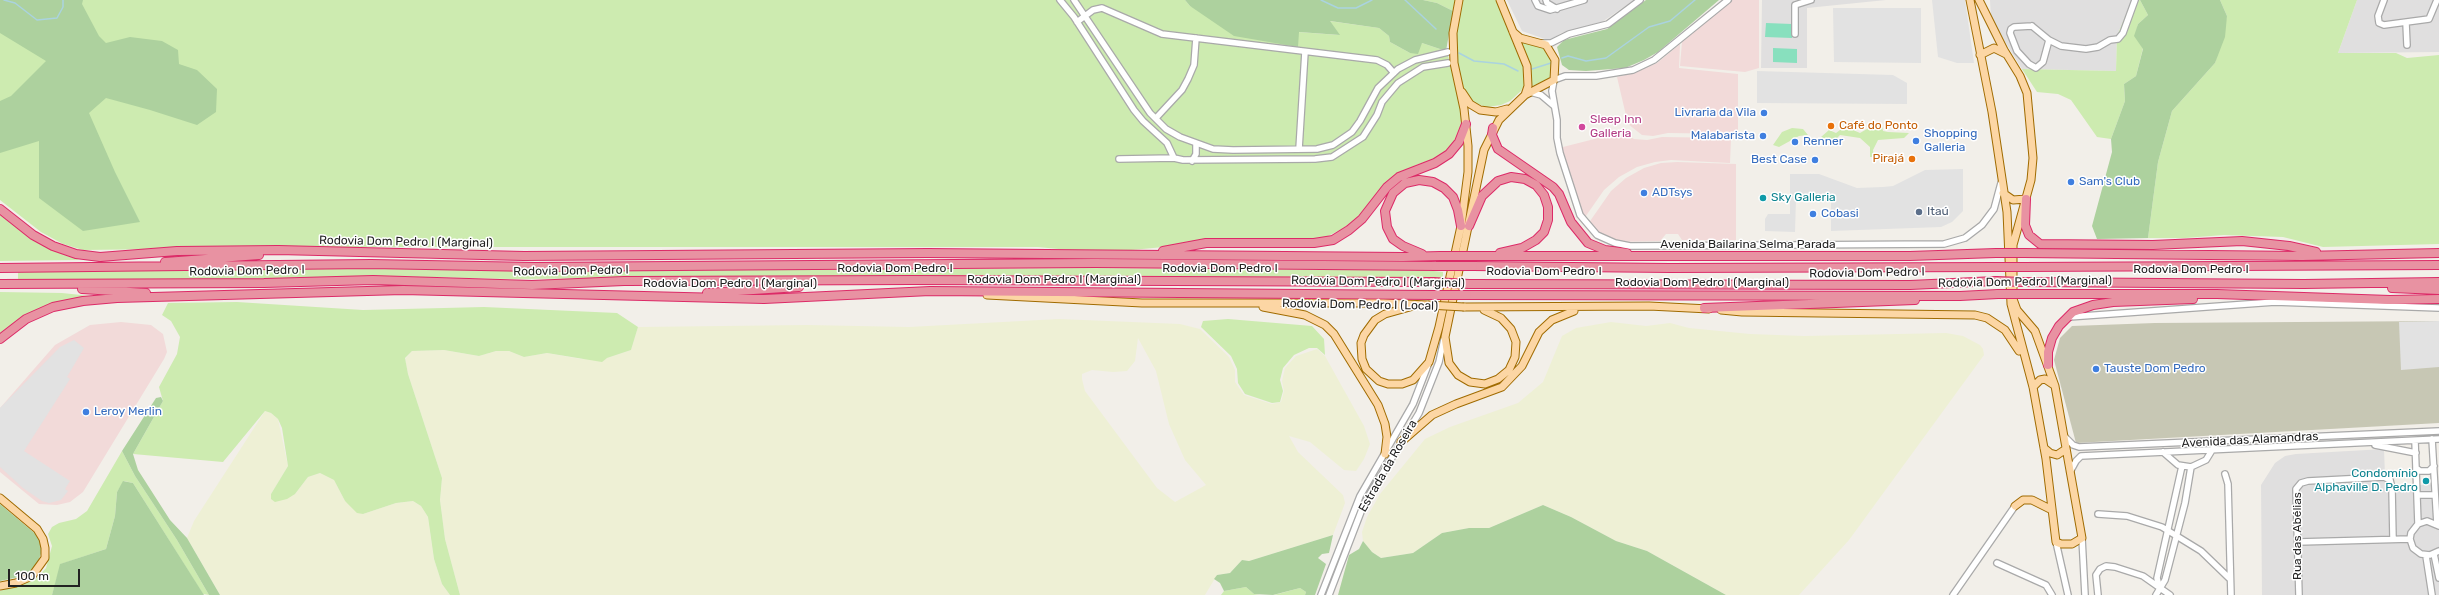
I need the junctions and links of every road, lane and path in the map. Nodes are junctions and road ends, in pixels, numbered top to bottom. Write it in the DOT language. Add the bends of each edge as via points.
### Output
graph roads {
  1 [pos="1060,0"];
  2 [pos="1074,0"];
  3 [pos="1459,0"];
  4 [pos="1500,0"];
  5 [pos="1535,0"];
  6 [pos="1546,0"];
  7 [pos="1584,0"];
  8 [pos="1640,0"];
  9 [pos="1728,0"];
  10 [pos="1811,0"];
  11 [pos="1970,0"];
  12 [pos="1979,0"];
  13 [pos="2135,0"];
  14 [pos="2384,0"];
  15 [pos="2437,0"];
  16 [pos="1557,9"];
  17 [pos="1085,16"];
  18 [pos="1077,22"];
  19 [pos="2406,23"];
  20 [pos="1513,32"];
  21 [pos="1795,34"];
  22 [pos="1196,38"];
  23 [pos="2049,40"];
  24 [pos="1542,43"];
  25 [pos="2407,45"];
  26 [pos="2014,46"];
  27 [pos="1305,52"];
  28 [pos="1448,52"];
  29 [pos="2005,52"];
  30 [pos="1980,56"];
  31 [pos="1448,63"];
  32 [pos="1394,72"];
  33 [pos="1554,80"];
  34 [pos="1459,85"];
  35 [pos="1527,94"];
  36 [pos="1554,106"];
  37 [pos="1509,108"];
  38 [pos="1156,118"];
  39 [pos="1466,124"];
  40 [pos="1493,128"];
  41 [pos="1178,136"];
  42 [pos="1196,143"];
  43 [pos="1169,148"];
  44 [pos="1299,150"];
  45 [pos="1174,158"];
  46 [pos="1120,159"];
  47 [pos="1192,160"];
  48 [pos="2001,177"];
  49 [pos="2003,193"];
  50 [pos="2026,199"];
  51 [pos="0,209"];
  52 [pos="1460,226"];
  53 [pos="1469,226"];
  54 [pos="326,252"];
  55 [pos="1100,253"];
  56 [pos="2024,253"];
  57 [pos="2439,253"];
  58 [pos="1640,255"];
  59 [pos="2327,255"];
  60 [pos="1430,256"];
  61 [pos="1489,256"];
  62 [pos="2439,265"];
  63 [pos="0,268"];
  64 [pos="54,268"];
  65 [pos="852,281"];
  66 [pos="2439,282"];
  67 [pos="0,284"];
  68 [pos="26,284"];
  69 [pos="2323,284"];
  70 [pos="2439,290"];
  71 [pos="930,291"];
  72 [pos="2254,295"];
  73 [pos="268,296"];
  74 [pos="1960,296"];
  75 [pos="668,297"];
  76 [pos="2439,299"];
  77 [pos="1243,304"];
  78 [pos="1417,305"];
  79 [pos="1479,308"];
  80 [pos="1583,308"];
  81 [pos="1704,308"];
  82 [pos="2439,308"];
  83 [pos="2067,317"];
  84 [pos="1445,337"];
  85 [pos="0,339"];
  86 [pos="2024,360"];
  87 [pos="1429,362"];
  88 [pos="2048,365"];
  89 [pos="2054,386"];
  90 [pos="2033,387"];
  91 [pos="2439,431"];
  92 [pos="2064,436"];
  93 [pos="2335,436"];
  94 [pos="2432,439"];
  95 [pos="2439,439"];
  96 [pos="2215,441"];
  97 [pos="2416,441"];
  98 [pos="1401,442"];
  99 [pos="2369,443"];
  100 [pos="2335,444"];
  101 [pos="2079,447"];
  102 [pos="2044,448"];
  103 [pos="2066,449"];
  104 [pos="2214,450"];
  105 [pos="2163,452"];
  106 [pos="2436,452"];
  107 [pos="2416,453"];
  108 [pos="1385,454"];
  109 [pos="2081,456"];
  110 [pos="2182,466"];
  111 [pos="2191,466"];
  112 [pos="2434,466"];
  113 [pos="2416,468"];
  114 [pos="2070,472"];
  115 [pos="2225,474"];
  116 [pos="2177,485"];
  117 [pos="2188,487"];
  118 [pos="2417,495"];
  119 [pos="2435,495"];
  120 [pos="0,498"];
  121 [pos="2015,506"];
  122 [pos="2052,510"];
  123 [pos="2172,511"];
  124 [pos="2182,513"];
  125 [pos="2098,514"];
  126 [pos="2418,524"];
  127 [pos="2438,525"];
  128 [pos="2168,530"];
  129 [pos="2175,534"];
  130 [pos="2082,538"];
  131 [pos="2393,539"];
  132 [pos="2410,539"];
  133 [pos="2056,542"];
  134 [pos="2298,542"];
  135 [pos="2437,552"];
  136 [pos="2426,556"];
  137 [pos="1997,563"];
  138 [pos="2439,578"];
  139 [pos="2230,579"];
  140 [pos="0,586"];
  141 [pos="2159,586"];
  142 [pos="1321,595"];
  143 [pos="1329,595"];
  144 [pos="1953,595"];
  145 [pos="2052,595"];
  146 [pos="2068,595"];
  147 [pos="2084,595"];
  148 [pos="2098,595"];
  149 [pos="2156,595"];
  150 [pos="2170,595"];
  151 [pos="2231,595"];
  152 [pos="2299,595"];
  153 [pos="2432,595"];
  1 -- 18 [label="street"];
  2 -- 17 [label="street"];
  3 -- 34 [label="main road" via="1453,33 1454,63"];
  4 -- 20 [label="main road"];
  5 -- 16 [label="street" via="1538,6 1544,9"];
  6 -- 16 [label="street" via="1547,4"];
  7 -- 16 [label="street"];
  8 -- 24 [label="street" via="1608,24 1569,34 1551,43"];
  9 -- 33 [label="street" via="1654,60 1633,70 1596,76 1565,76"];
  10 -- 21 [label="street" via="1796,4"];
  11 -- 30 [label="main road"];
  12 -- 29 [label="main road"];
  13 -- 23 [label="street" via="2123,33 2118,39 2086,49 2061,46"];
  14 -- 19 [label="street" via="2378,16 2379,23"];
  15 -- 19 [label="street" via="2429,19"];
  17 -- 18 [label="street"];
  17 -- 22 [label="street" via="1093,10 1102,8 1162,34"];
  17 -- 38 [label="street" via="1140,99"];
  18 -- 43 [label="street" via="1134,110"];
  19 -- 25 [label="street"];
  20 -- 24 [label="main road" via="1520,38"];
  20 -- 35 [label="main road" via="1527,66"];
  22 -- 27 [label="street"];
  22 -- 38 [label="street" via="1194,65 1188,79 1182,90"];
  23 -- 26 [label="street" via="2034,27 2014,27 2010,33"];
  23 -- 26 [label="street" via="2043,62 2036,68 2029,64"];
  24 -- 33 [label="main road" via="1551,50 1555,60"];
  26 -- 29 [label="street"];
  27 -- 32 [label="street" via="1377,60"];
  27 -- 44 [label="street"];
  28 -- 32 [label="street" via="1415,60"];
  29 -- 30 [label="main road" via="1994,48"];
  29 -- 50 [label="main road" via="2022,81 2030,117 2033,158"];
  30 -- 48 [label="main road" via="1987,84"];
  31 -- 47 [label="street" via="1423,68 1398,83 1382,102 1363,137 1332,157 1315,160"];
  32 -- 44 [label="street" via="1378,88 1352,132 1333,145"];
  33 -- 35 [label="main road"];
  33 -- 36 [label="street, Avenida Bailarina Selma Parada"];
  34 -- 37 [label="main road" via="1466,99 1480,110 1496,112"];
  34 -- 39 [label="main road"];
  35 -- 36 [label="street" via="1541,95"];
  35 -- 37 [label="main road"];
  36 -- 48 [label="street, Avenida Bailarina Selma Parada" via="1557,138 1580,215 1590,229 1604,239 1630,246 1944,244 1965,238 1989,218 1998,199"];
  37 -- 40 [label="main road"];
  38 -- 41 [label="street" via="1166,129"];
  39 -- 52 [label="main road" via="1468,172"];
  39 -- 55 [label="highway" via="1459,142 1449,154 1435,163 1399,177 1387,187 1362,219 1333,240 1206,243 1162,251"];
  40 -- 53 [label="main road" via="1484,150"];
  40 -- 58 [label="highway" via="1492,135 1498,149 1553,186 1571,222 1588,243 1605,250"];
  41 -- 42 [label="street"];
  41 -- 43 [label="street" via="1171,140"];
  42 -- 44 [label="street" via="1233,150"];
  42 -- 47 [label="street" via="1196,154"];
  43 -- 45 [label="street"];
  45 -- 46 [label="street"];
  45 -- 47 [label="street"];
  48 -- 49 [label="main road"];
  49 -- 50 [label="main road" via="2013,200"];
  49 -- 86 [label="main road" via="2007,222 2009,296"];
  50 -- 59 [label="highway" via="2025,225 2029,235 2040,244 2153,245 2242,241 2288,246"];
  50 -- 88 [label="main road" via="2013,245 2014,299 2017,310 2035,331"];
  51 -- 54 [label="highway, Rodovia Dom Pedro I (Marginal)" via="42,240 86,256 128,256 205,250"];
  52 -- 60 [label="highway" via="1453,197 1433,182 1419,180 1405,183 1393,193 1385,211 1387,227 1393,239 1414,252"];
  52 -- 87 [label="main road"];
  53 -- 61 [label="highway" via="1482,196 1498,181 1511,177 1524,179 1536,185 1544,195 1548,214 1544,232 1522,248"];
  53 -- 84 [label="main road"];
  54 -- 55 [label="highway, Rodovia Dom Pedro I (Marginal)" via="524,256"];
  54 -- 64 [label="highway"];
  55 -- 60 [label="highway, Rodovia Dom Pedro I (Marginal)"];
  56 -- 58 [label="highway, Rodovia Dom Pedro I (Marginal), bridge" via="1910,256"];
  56 -- 59 [label="highway, Rodovia Dom Pedro I"];
  57 -- 59 [label="highway, Rodovia Dom Pedro I"];
  58 -- 61 [label="highway, Rodovia Dom Pedro I (Marginal)" via="1611,258"];
  60 -- 61 [label="highway, Rodovia Dom Pedro I (Marginal), bridge"];
  62 -- 64 [label="highway, Rodovia Dom Pedro I, bridge" via="1670,268 1095,263 521,267 371,264"];
  63 -- 64 [label="highway, Rodovia Dom Pedro I"];
  65 -- 68 [label="highway, Rodovia Dom Pedro I" via="624,281 532,285 373,280"];
  65 -- 69 [label="highway, Rodovia Dom Pedro I, bridge" via="1863,285 1996,281"];
  65 -- 75 [label="highway"];
  66 -- 69 [label="highway, Rodovia Dom Pedro I"];
  67 -- 68 [label="highway, Rodovia Dom Pedro I"];
  68 -- 73 [label="highway" via="140,293 239,293"];
  69 -- 70 [label="highway"];
  71 -- 74 [label="highway, Rodovia Dom Pedro I (Marginal), bridge"];
  71 -- 75 [label="highway, Rodovia Dom Pedro I (Marginal)" via="764,299"];
  71 -- 77 [label="main road, Rodovia Dom Pedro I (Local)" via="1142,303"];
  72 -- 74 [label="highway, Rodovia Dom Pedro I (Marginal), bridge"];
  72 -- 76 [label="highway, Rodovia Dom Pedro I (Marginal)" via="2390,300"];
  72 -- 83 [label="highway" via="2113,302 2083,308"];
  73 -- 75 [label="highway, Rodovia Dom Pedro I (Marginal)" via="403,290"];
  73 -- 85 [label="highway" via="117,298 76,302 36,314 18,324"];
  74 -- 81 [label="highway" via="1932,300"];
  77 -- 78 [label="main road, Rodovia Dom Pedro I (Local)"];
  77 -- 108 [label="main road" via="1305,315 1321,323 1334,334 1378,405 1386,430"];
  78 -- 79 [label="main road, Rodovia Dom Pedro I (Local), bridge"];
  78 -- 87 [label="main road" via="1385,314 1375,320 1361,343 1362,359 1373,376 1388,384 1402,384 1412,380"];
  79 -- 80 [label="main road, Rodovia Dom Pedro I (Local)"];
  79 -- 84 [label="main road" via="1501,318 1511,329 1516,350 1509,370 1498,379 1485,384 1470,382 1458,375 1449,363"];
  80 -- 81 [label="main road, Rodovia Dom Pedro I (Local)"];
  80 -- 98 [label="main road" via="1564,313 1539,332 1522,366 1502,387 1432,415"];
  81 -- 86 [label="main road, Rodovia Dom Pedro I (Local)" via="1742,312 1975,315 1987,318 2005,330"];
  82 -- 83 [label="street" via="2274,302"];
  83 -- 88 [label="highway" via="2052,338"];
  84 -- 98 [label="street, Estrada da Roseira" via="1429,390 1419,413"];
  86 -- 90 [label="main road"];
  87 -- 108 [label="street, Estrada da Roseira" via="1413,404"];
  88 -- 89 [label="main road"];
  89 -- 90 [label="main road" via="2045,379"];
  89 -- 92 [label="main road"];
  90 -- 102 [label="main road"];
  91 -- 93 [label="street, Avenida das Alamandras"];
  92 -- 101 [label="street"];
  92 -- 103 [label="main road"];
  93 -- 96 [label="street, Avenida das Alamandras"];
  93 -- 100 [label="street"];
  94 -- 95 [label="street, Avenida das Alamandras"];
  94 -- 97 [label="street, Avenida das Alamandras"];
  94 -- 106 [label="street"];
  96 -- 101 [label="street, Avenida das Alamandras"];
  96 -- 104 [label="street"];
  97 -- 99 [label="street, Avenida das Alamandras"];
  97 -- 107 [label="street"];
  98 -- 143 [label="street, Estrada da Roseira" via="1364,504"];
  99 -- 100 [label="street, Avenida das Alamandras"];
  99 -- 107 [label="street"];
  100 -- 104 [label="street, Avenida das Alamandras"];
  101 -- 109 [label="street" via="2078,452"];
  102 -- 103 [label="main road" via="2057,455"];
  102 -- 122 [label="main road"];
  103 -- 114 [label="main road"];
  104 -- 105 [label="street, Avenida das Alamandras"];
  104 -- 111 [label="street" via="2206,460"];
  105 -- 109 [label="street, Avenida das Alamandras"];
  105 -- 110 [label="street"];
  106 -- 112 [label="street"];
  107 -- 113 [label="street"];
  108 -- 142 [label="street, Estrada da Roseira" via="1360,496"];
  109 -- 114 [label="street"];
  110 -- 111 [label="street"];
  110 -- 116 [label="street"];
  111 -- 117 [label="street"];
  112 -- 113 [label="street" via="2429,471 2420,471"];
  112 -- 119 [label="street"];
  113 -- 118 [label="street"];
  114 -- 130 [label="main road"];
  115 -- 139 [label="street" via="2228,484"];
  116 -- 117 [label="street"];
  116 -- 123 [label="street"];
  117 -- 124 [label="street"];
  118 -- 119 [label="street"];
  118 -- 126 [label="street"];
  119 -- 127 [label="street"];
  120 -- 140 [label="main road" via="37,529 43,539 45,558 32,576 16,584"];
  121 -- 122 [label="main road" via="2023,500 2032,500"];
  121 -- 144 [label="street"];
  122 -- 133 [label="main road"];
  123 -- 124 [label="street"];
  123 -- 128 [label="street"];
  124 -- 129 [label="street"];
  125 -- 128 [label="street" via="2136,518"];
  126 -- 127 [label="street" via="2427,521"];
  126 -- 132 [label="street"];
  128 -- 129 [label="street"];
  128 -- 141 [label="street" via="2157,578"];
  129 -- 139 [label="street" via="2201,551"];
  129 -- 141 [label="street" via="2164,580"];
  130 -- 133 [label="main road" via="2066,545"];
  130 -- 147 [label="street"];
  131 -- 132 [label="street"];
  131 -- 134 [label="street"];
  131 -- 134 [label="street, Rua das Abélias" via="2392,488 2390,480 2384,477 2301,483 2296,489"];
  132 -- 136 [label="street" via="2417,552"];
  133 -- 146 [label="street"];
  134 -- 152 [label="street, Rua das Abélias"];
  135 -- 136 [label="street"];
  135 -- 138 [label="street"];
  136 -- 153 [label="street"];
  137 -- 145 [label="street" via="2046,585"];
  139 -- 151 [label="street"];
  141 -- 148 [label="street" via="2137,573 2106,566 2100,569 2096,576"];
  141 -- 149 [label="street"];
  141 -- 150 [label="street"];
}
